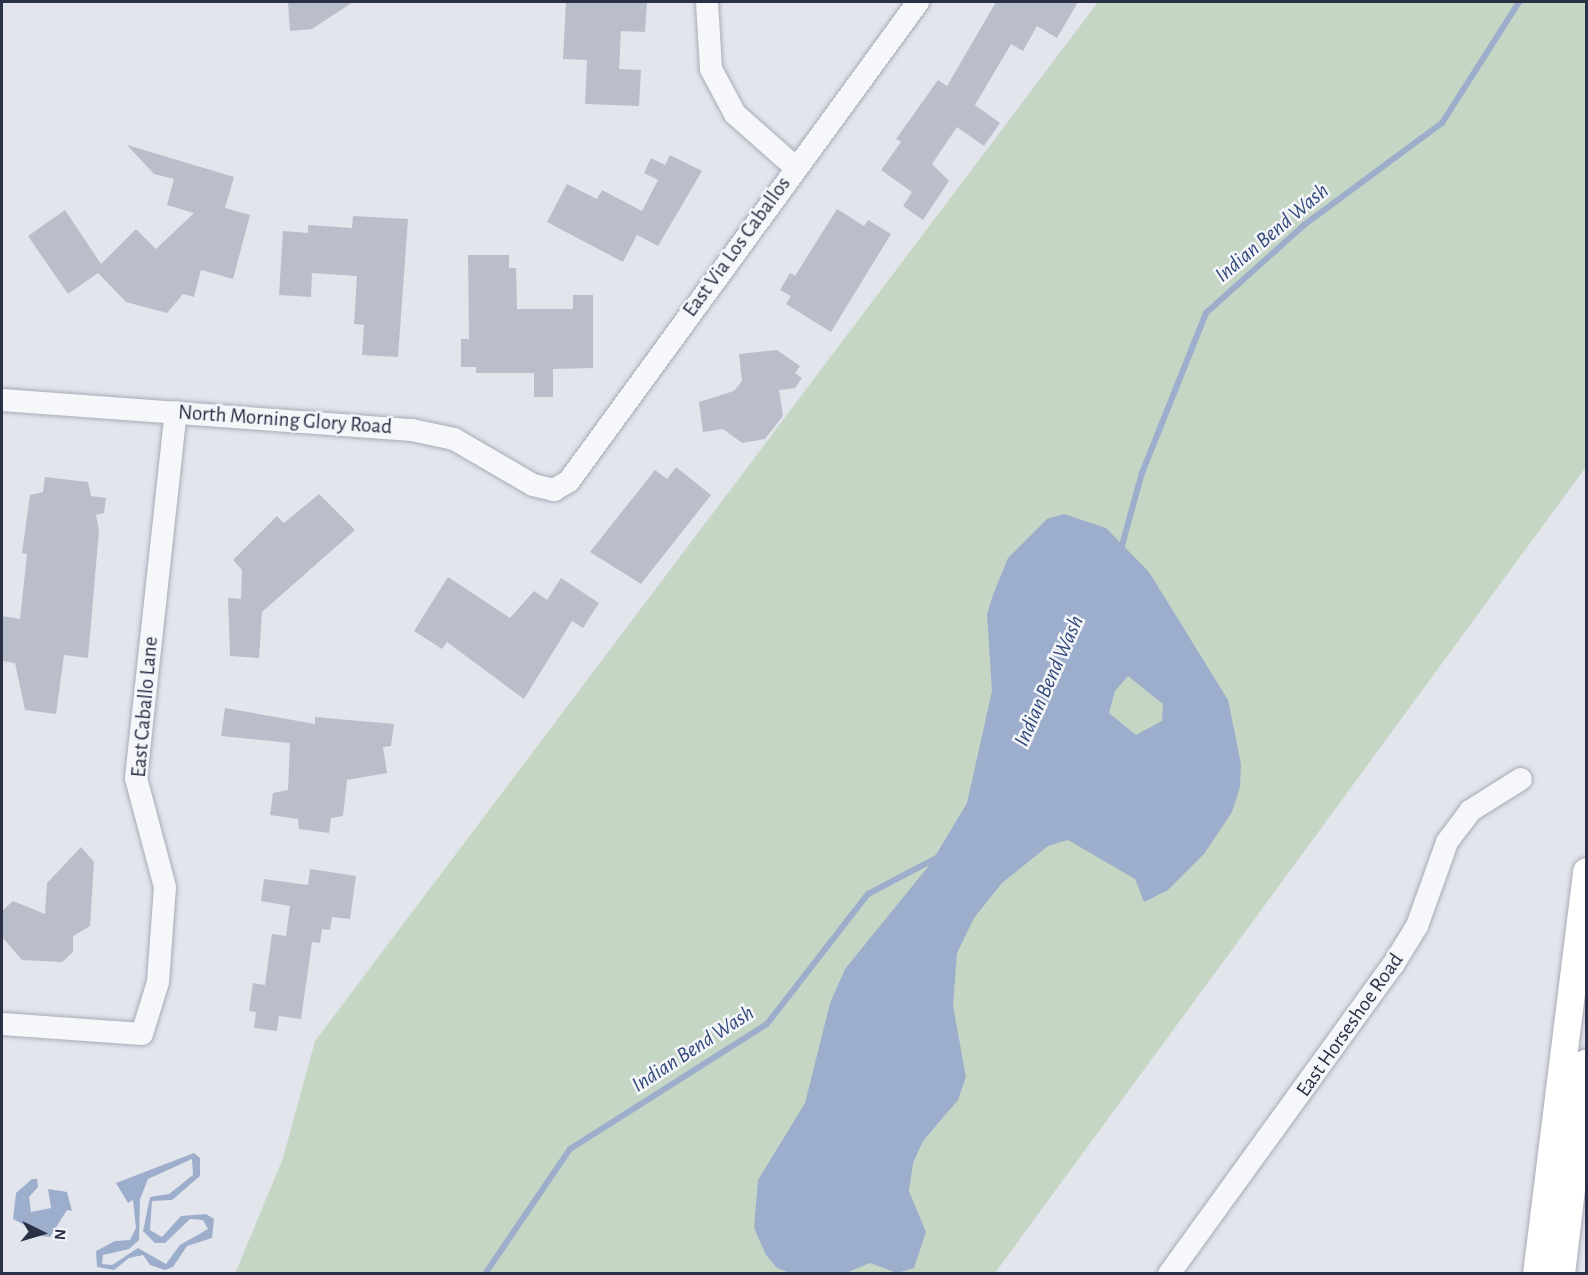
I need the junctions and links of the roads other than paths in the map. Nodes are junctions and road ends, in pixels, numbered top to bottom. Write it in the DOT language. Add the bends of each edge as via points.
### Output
graph roads {
  1 [pos="707,2"];
  2 [pos="918,2"];
  3 [pos="795,167"];
  4 [pos="2,400"];
  5 [pos="176,412"];
  6 [pos="554,490"];
  7 [pos="1521,779"];
  8 [pos="1587,871"];
  9 [pos="2,1024"];
  10 [pos="1587,1062"];
  11 [pos="1573,1129"];
  12 [pos="1169,1274"];
  13 [pos="1536,1274"];
  14 [pos="1561,1274"];
  1 -- 3 [label="street" via="711,69 735,114"];
  2 -- 3 [label="street, East Via Los Caballos"];
  3 -- 6 [label="street, East Via Los Caballos" via="568,481"];
  4 -- 5 [label="street, North Morning Glory Road"];
  5 -- 6 [label="street, North Morning Glory Road" via="422,432 454,439 533,485"];
  5 -- 9 [label="street, East Caballo Lane" via="136,778 165,887 158,982 142,1034"];
  7 -- 12 [label="street, East Horseshoe Road" via="1470,811 1447,842 1417,926 1393,965"];
  8 -- 11 [label="main road"];
  10 -- 11 [label="main road"];
  11 -- 13 [label="main road"];
  11 -- 14 [label="main road"];
}
